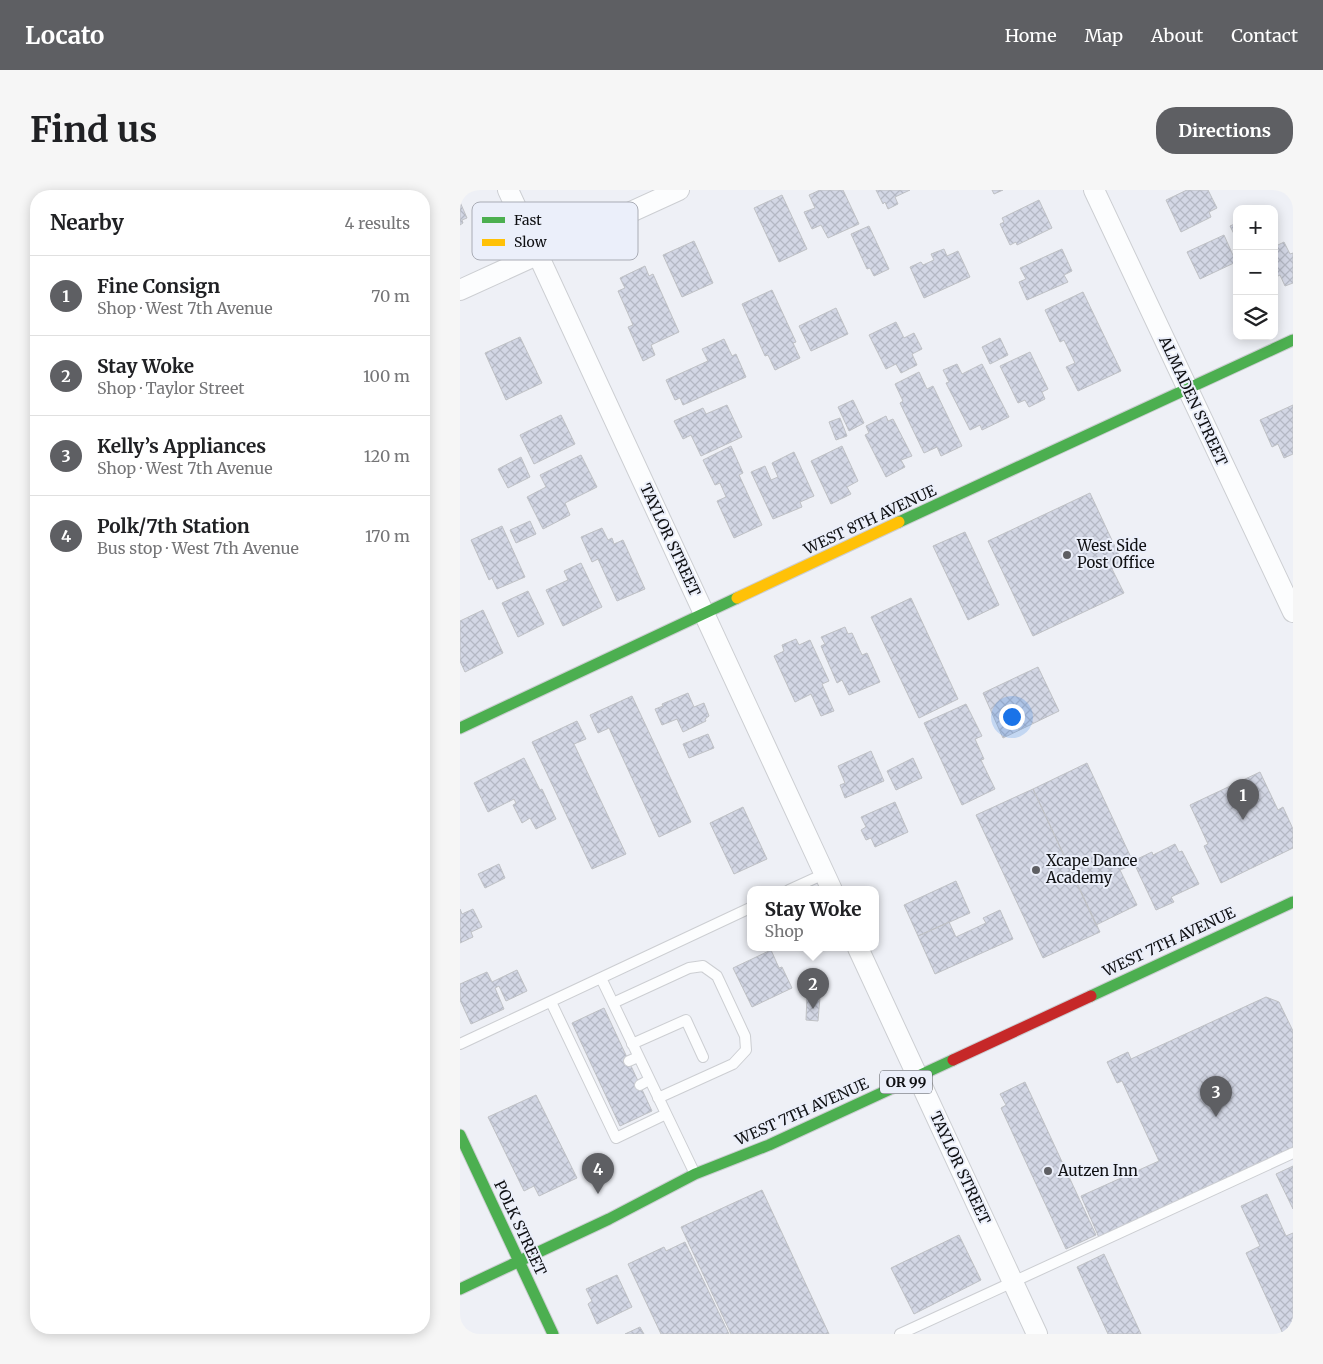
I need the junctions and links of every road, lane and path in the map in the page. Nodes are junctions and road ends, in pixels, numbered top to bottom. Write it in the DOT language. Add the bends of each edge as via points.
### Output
graph roads {
  1 [pos="508,190"];
  2 [pos="679,190"];
  3 [pos="1094,190"];
  4 [pos="514,202"];
  5 [pos="638,209"];
  6 [pos="525,260"];
  7 [pos="541,260"];
  8 [pos="460,290"];
  9 [pos="1293,340"];
  10 [pos="1188,389"];
  11 [pos="1293,612"];
  12 [pos="704,614"];
  13 [pos="460,728"];
  14 [pos="828,882"];
  15 [pos="808,886"];
  16 [pos="1293,902"];
  17 [pos="747,909"];
  18 [pos="859,951"];
  19 [pos="601,978"];
  20 [pos="551,1002"];
  21 [pos="613,1003"];
  22 [pos="460,1044"];
  23 [pos="632,1044"];
  24 [pos="703,1057"];
  25 [pos="918,1076"];
  26 [pos="658,1098"];
  27 [pos="666,1114"];
  28 [pos="460,1135"];
  29 [pos="1293,1153"];
  30 [pos="695,1174"];
  31 [pos="519,1261"];
  32 [pos="1013,1281"];
  33 [pos="460,1289"];
  34 [pos="553,1334"];
  35 [pos="900,1334"];
  36 [pos="1037,1334"];
  1 -- 4 [label="street, TAYLOR STREET"];
  2 -- 5 [label="street"];
  3 -- 10 [label="street, ALMADEN STREET"];
  6 -- 8 [label="street"];
  7 -- 12 [label="street, TAYLOR STREET"];
  9 -- 10 [label="street, WEST 8TH AVENUE"];
  10 -- 11 [label="street, ALMADEN STREET"];
  10 -- 12 [label="street, WEST 8TH AVENUE"];
  12 -- 13 [label="street, WEST 8TH AVENUE"];
  12 -- 14 [label="street, TAYLOR STREET"];
  14 -- 15 [label="lane"];
  16 -- 25 [label="street, WEST 7TH AVENUE / OR 99"];
  17 -- 19 [label="lane"];
  18 -- 25 [label="street, TAYLOR STREET"];
  19 -- 20 [label="lane"];
  19 -- 21 [label="lane"];
  20 -- 22 [label="lane"];
  20 -- 27 [label="lane" via="604,1102 616,1138"];
  21 -- 23 [label="lane" via="622,1034"];
  21 -- 26 [label="lane" via="689,968 703,966 716,976 745,1036 746,1050 733,1064"];
  23 -- 24 [label="lane" via="686,1020"];
  23 -- 26 [label="lane" via="633,1059"];
  25 -- 30 [label="street, WEST 7TH AVENUE / OR 99" via="769,1145"];
  25 -- 32 [label="street, TAYLOR STREET"];
  26 -- 27 [label="lane"];
  27 -- 30 [label="lane"];
  28 -- 31 [label="street, POLK STREET"];
  29 -- 32 [label="lane"];
  30 -- 31 [label="street, WEST 7TH AVENUE / OR 99"];
  31 -- 33 [label="street, WEST 7TH AVENUE / OR 99"];
  31 -- 34 [label="street, POLK STREET"];
  32 -- 35 [label="lane"];
  32 -- 36 [label="street, TAYLOR STREET"];
}
